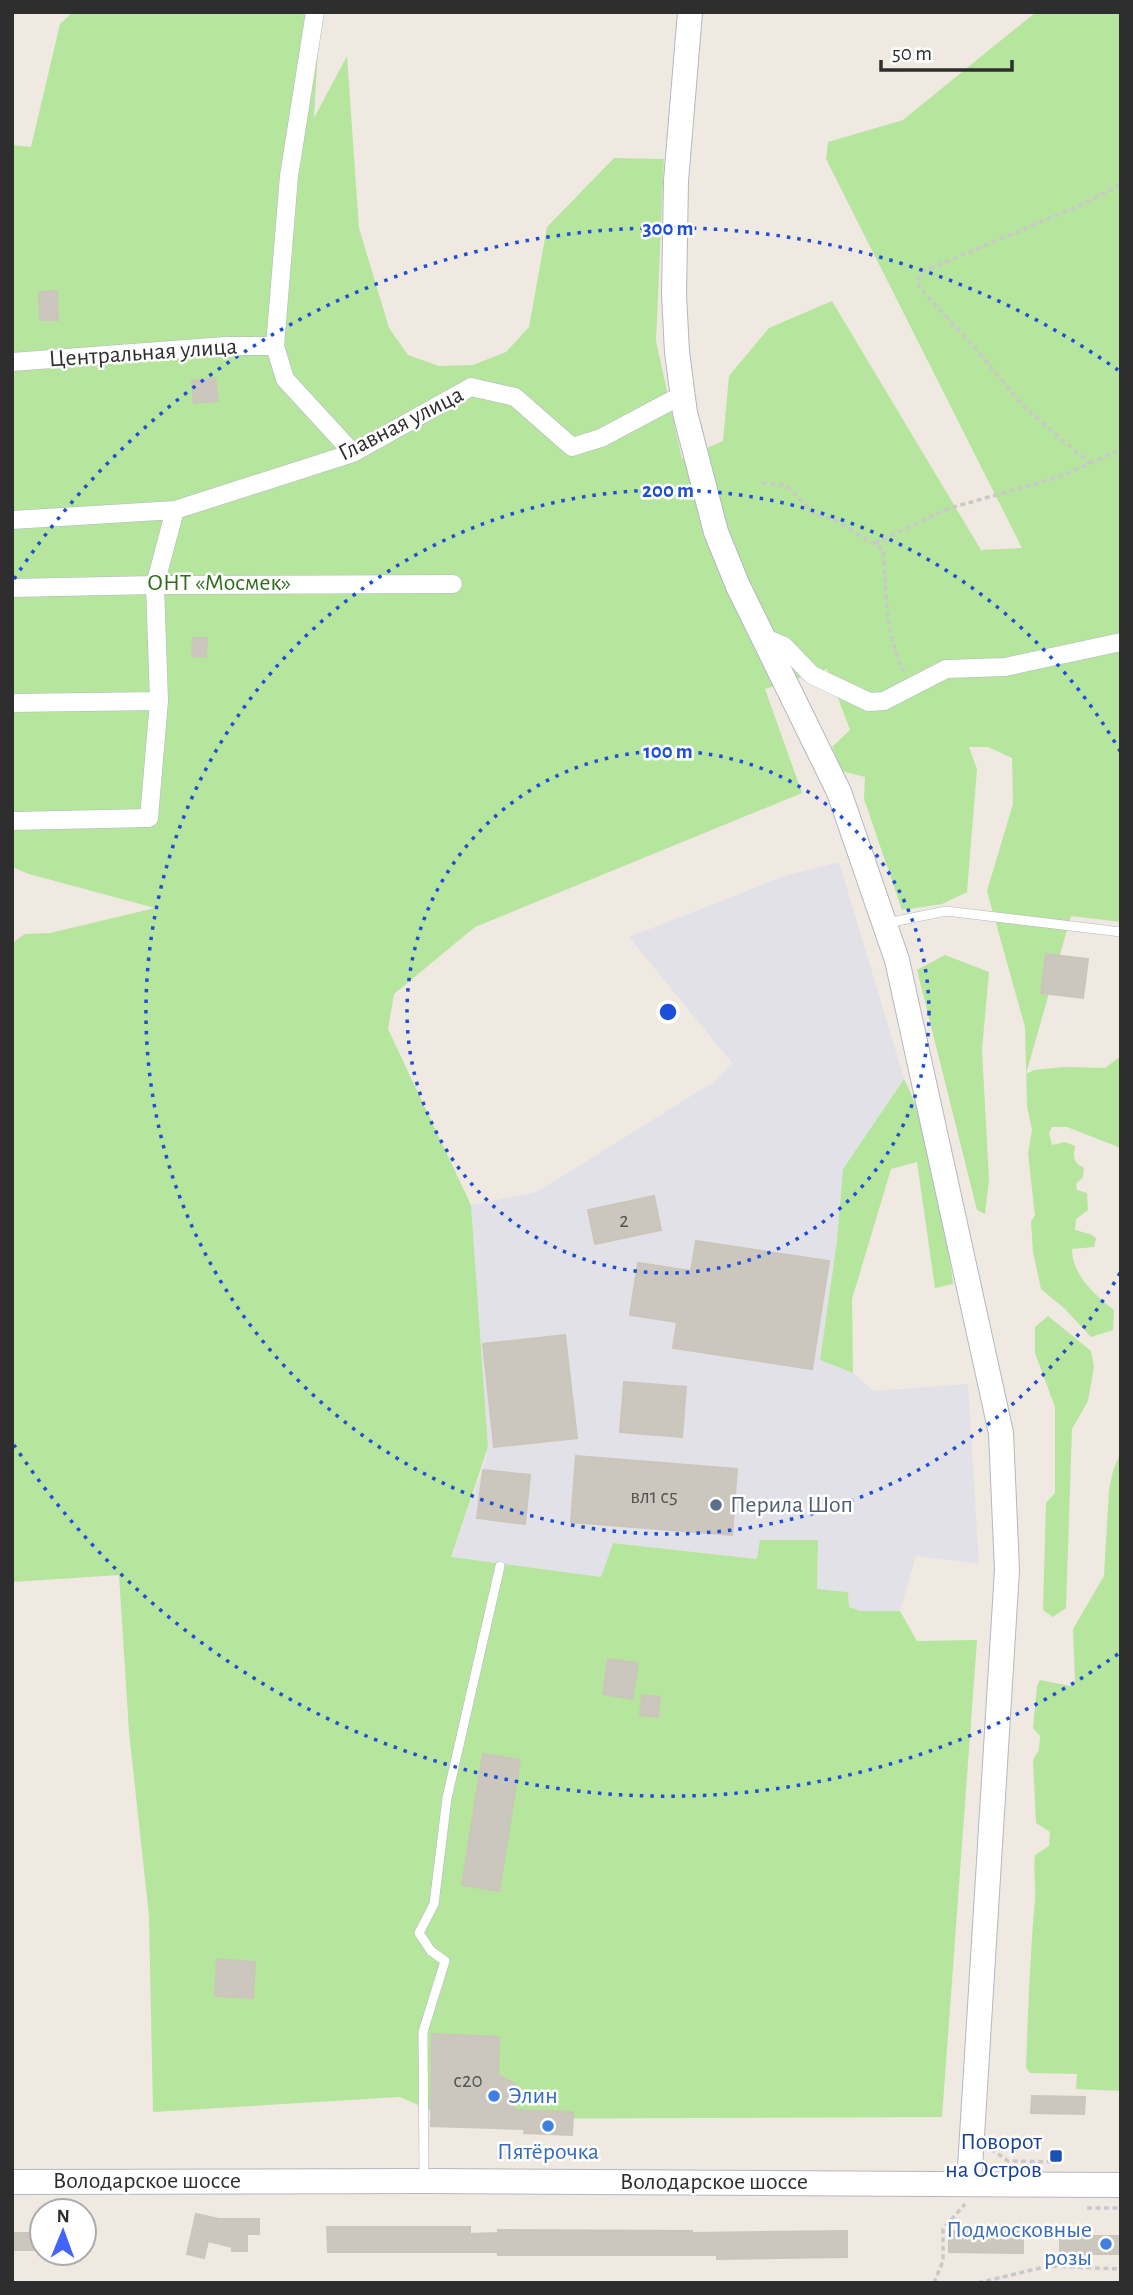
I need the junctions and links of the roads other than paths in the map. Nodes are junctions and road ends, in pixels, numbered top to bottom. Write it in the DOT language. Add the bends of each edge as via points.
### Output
graph roads {
  1 [pos="315,12"];
  2 [pos="690,12"];
  3 [pos="275,346"];
  4 [pos="12,362"];
  5 [pos="682,395"];
  6 [pos="352,453"];
  7 [pos="175,510"];
  8 [pos="12,520"];
  9 [pos="453,584"];
  10 [pos="155,585"];
  11 [pos="12,588"];
  12 [pos="763,637"];
  13 [pos="1121,642"];
  14 [pos="159,701"];
  15 [pos="12,703"];
  16 [pos="12,821"];
  17 [pos="884,923"];
  18 [pos="1121,932"];
  19 [pos="499,1566"];
  20 [pos="424,2180"];
  21 [pos="12,2182"];
  22 [pos="970,2184"];
  23 [pos="1121,2185"];
  1 -- 3 [label="street" via="289,176"];
  2 -- 5 [label="street" via="675,206 674,295"];
  3 -- 4 [label="street, Центральная улица"];
  3 -- 6 [label="street" via="285,379"];
  5 -- 6 [label="street, Главная улица" via="601,438 572,447 515,397 471,387"];
  5 -- 12 [label="street" via="716,532"];
  6 -- 7 [label="street, Главная улица"];
  7 -- 8 [label="street, Главная улица"];
  7 -- 10 [label="street"];
  9 -- 10 [label="street"];
  10 -- 11 [label="street"];
  10 -- 14 [label="street"];
  12 -- 13 [label="street" via="784,646 811,675 869,702 884,701 946,669 1005,667"];
  12 -- 17 [label="street" via="839,792"];
  14 -- 15 [label="street"];
  14 -- 16 [label="street" via="149,818"];
  17 -- 18 [label="lane" via="946,911"];
  17 -- 22 [label="street" via="897,960 1002,1447 1007,1570"];
  19 -- 20 [label="lane" via="447,1798 435,1904 419,1933 445,1961 423,2032"];
  20 -- 21 [label="street, Володарское шоссе"];
  20 -- 22 [label="street, Володарское шоссе"];
  22 -- 23 [label="street, Володарское шоссе"];
}
